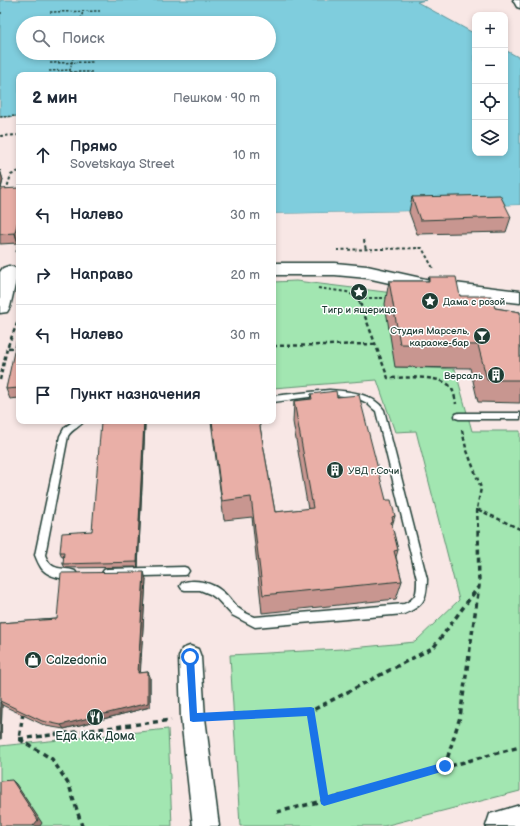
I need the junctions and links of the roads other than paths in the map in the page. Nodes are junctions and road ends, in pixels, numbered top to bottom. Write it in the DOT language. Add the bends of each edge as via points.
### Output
graph roads {
  1 [pos="517,0"];
  2 [pos="520,5"];
  3 [pos="276,269"];
  4 [pos="9,272"];
  5 [pos="430,286"];
  6 [pos="520,297"];
  7 [pos="0,307"];
  8 [pos="507,313"];
  9 [pos="276,399"];
  10 [pos="459,416"];
  11 [pos="520,416"];
  12 [pos="76,424"];
  13 [pos="184,571"];
  14 [pos="84,573"];
  15 [pos="99,573"];
  16 [pos="185,586"];
  17 [pos="190,657"];
  18 [pos="520,821"];
  19 [pos="206,826"];
  20 [pos="502,826"];
  1 -- 2 [label="street"];
  3 -- 5 [label="main road" via="359,271"];
  4 -- 7 [label="main road"];
  5 -- 6 [label="main road"];
  5 -- 8 [label="main road"];
  9 -- 16 [label="lane" via="337,392 367,400 380,410 422,579 421,598 415,605 404,609 256,622 233,610 214,590 203,586"];
  10 -- 11 [label="lane"];
  12 -- 14 [label="lane" via="64,436 40,555 43,564 49,570 60,574"];
  13 -- 15 [label="lane"];
  17 -- 19 [label="street" via="193,718"];
  18 -- 20 [label="main road"];
}
